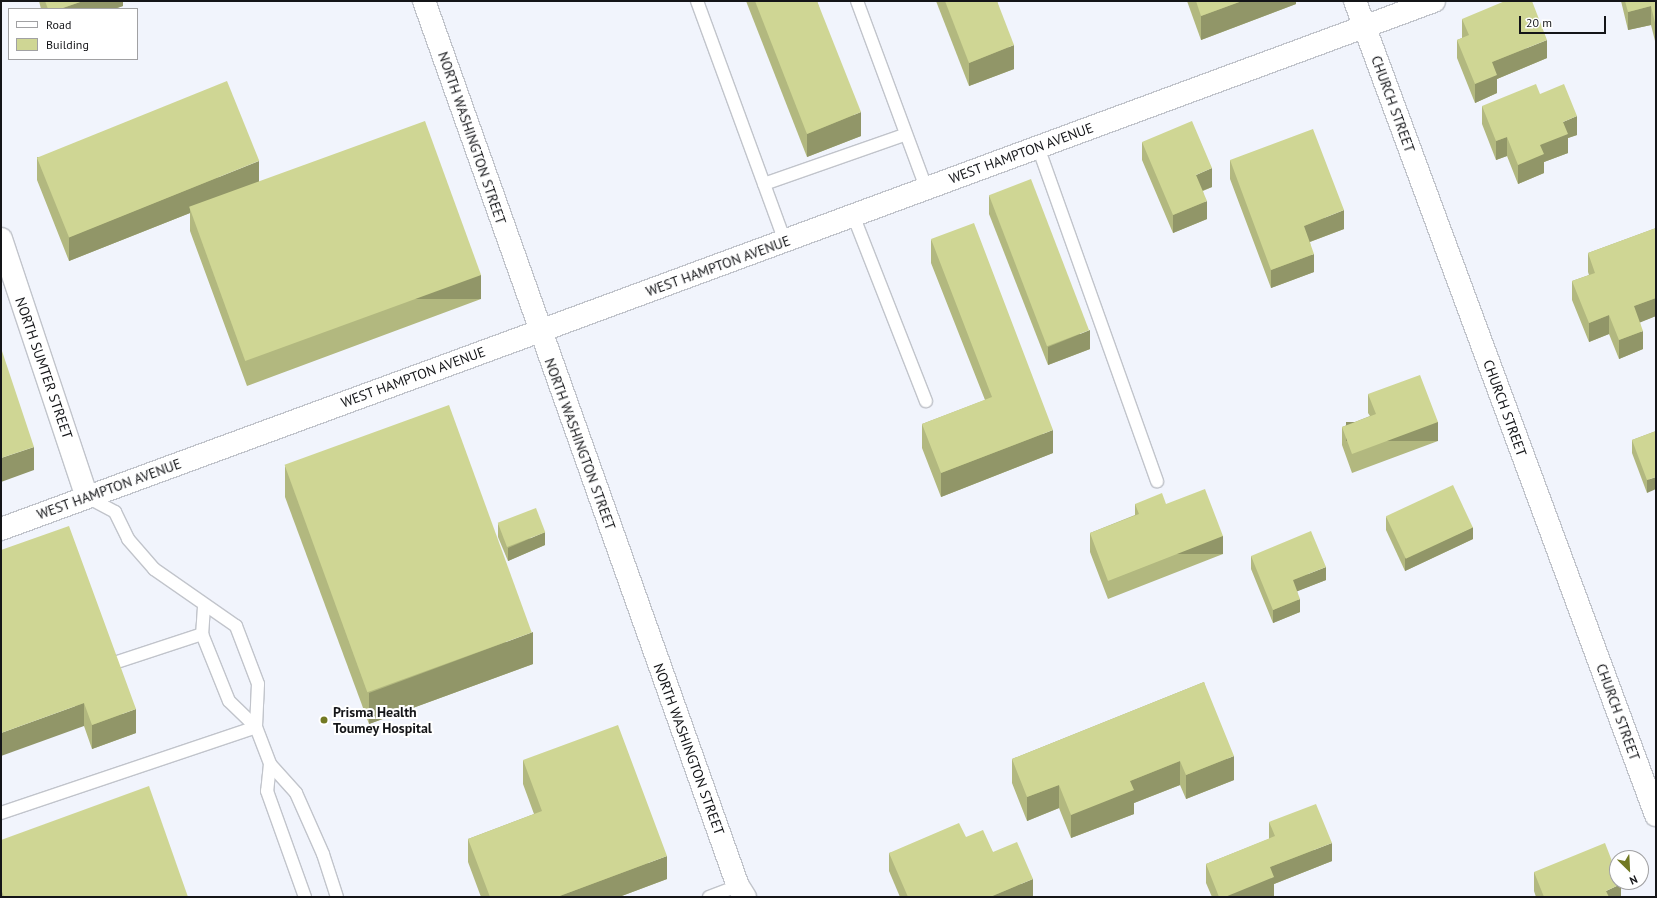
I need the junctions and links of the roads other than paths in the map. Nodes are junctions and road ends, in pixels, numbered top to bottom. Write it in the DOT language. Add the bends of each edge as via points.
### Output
graph roads {
  1 [pos="697,1"];
  2 [pos="857,1"];
  3 [pos="1355,1"];
  4 [pos="1434,1"];
  5 [pos="426,2"];
  6 [pos="1364,25"];
  7 [pos="904,134"];
  8 [pos="1038,147"];
  9 [pos="764,184"];
  10 [pos="926,188"];
  11 [pos="853,215"];
  12 [pos="1,239"];
  13 [pos="785,241"];
  14 [pos="540,332"];
  15 [pos="926,402"];
  16 [pos="1157,481"];
  17 [pos="88,497"];
  18 [pos="1,529"];
  19 [pos="204,607"];
  20 [pos="202,634"];
  21 [pos="111,664"];
  22 [pos="256,727"];
  23 [pos="270,764"];
  24 [pos="1,813"];
  25 [pos="1656,815"];
  26 [pos="737,894"];
  27 [pos="305,897"];
  28 [pos="337,897"];
  29 [pos="709,897"];
  1 -- 9 [label="lane"];
  2 -- 7 [label="lane"];
  3 -- 6 [label="street, CHURCH STREET"];
  4 -- 6 [label="street, WEST HAMPTON AVENUE"];
  5 -- 14 [label="street, NORTH WASHINGTON STREET"];
  6 -- 8 [label="street, WEST HAMPTON AVENUE"];
  6 -- 25 [label="street, CHURCH STREET"];
  7 -- 9 [label="lane"];
  7 -- 10 [label="lane"];
  8 -- 10 [label="street, WEST HAMPTON AVENUE"];
  8 -- 16 [label="lane"];
  9 -- 13 [label="lane"];
  10 -- 11 [label="street, WEST HAMPTON AVENUE"];
  11 -- 13 [label="street, WEST HAMPTON AVENUE"];
  11 -- 15 [label="lane"];
  12 -- 17 [label="street, NORTH SUMTER STREET"];
  13 -- 14 [label="street, WEST HAMPTON AVENUE"];
  14 -- 17 [label="street, WEST HAMPTON AVENUE"];
  14 -- 26 [label="street, NORTH WASHINGTON STREET"];
  17 -- 18 [label="street, WEST HAMPTON AVENUE"];
  17 -- 19 [label="lane" via="116,512 128,539 154,569"];
  19 -- 20 [label="lane"];
  19 -- 22 [label="lane" via="236,626 258,684"];
  20 -- 21 [label="lane"];
  20 -- 22 [label="lane" via="229,701"];
  22 -- 23 [label="lane"];
  22 -- 24 [label="lane"];
  23 -- 27 [label="lane" via="267,792"];
  23 -- 28 [label="lane" via="296,793 324,854"];
  26 -- 29 [label="lane"];
}
